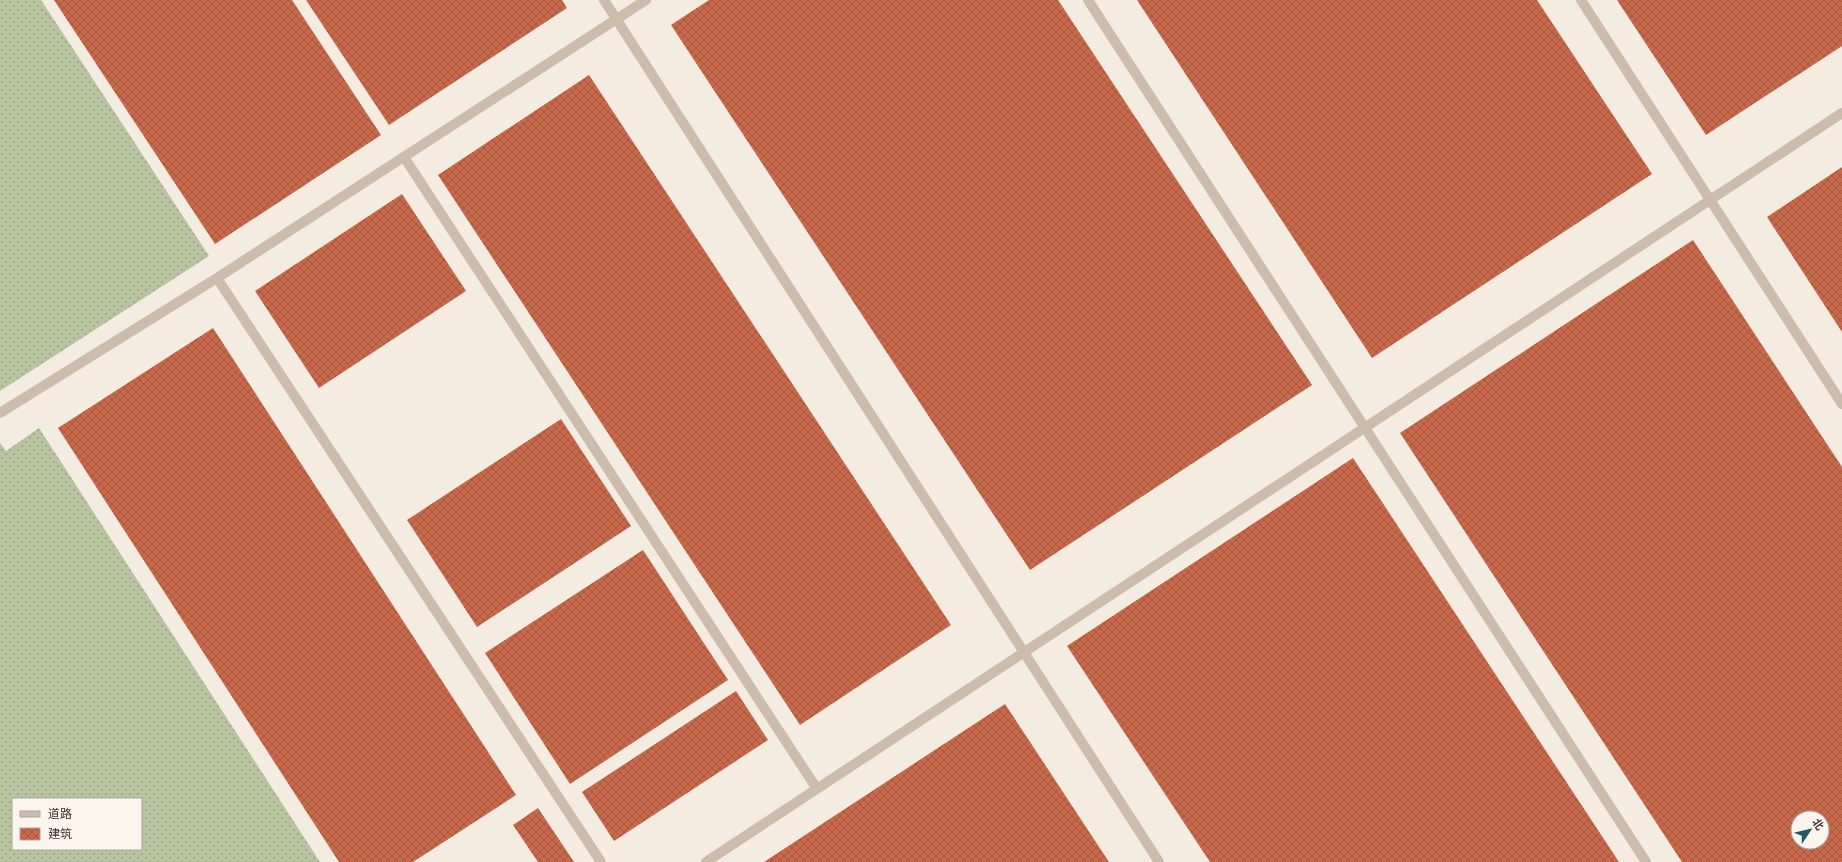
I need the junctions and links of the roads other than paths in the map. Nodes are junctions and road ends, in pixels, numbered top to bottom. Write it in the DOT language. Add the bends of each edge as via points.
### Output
graph roads {
  1 [pos="604,0"];
  2 [pos="646,0"];
  3 [pos="1088,0"];
  4 [pos="1581,0"];
  5 [pos="617,19"];
  6 [pos="1842,113"];
  7 [pos="404,157"];
  8 [pos="1710,200"];
  9 [pos="217,278"];
  10 [pos="1842,404"];
  11 [pos="0,414"];
  12 [pos="1365,428"];
  13 [pos="1024,652"];
  14 [pos="817,789"];
  15 [pos="601,862"];
  16 [pos="706,862"];
  17 [pos="1159,862"];
  18 [pos="1646,862"];
  1 -- 5 [label="lane"];
  2 -- 5 [label="lane"];
  3 -- 12 [label="lane"];
  4 -- 8 [label="lane"];
  5 -- 7 [label="lane"];
  5 -- 13 [label="lane"];
  6 -- 8 [label="lane"];
  7 -- 9 [label="lane"];
  7 -- 14 [label="lane"];
  8 -- 10 [label="lane"];
  8 -- 12 [label="lane"];
  9 -- 11 [label="lane"];
  9 -- 15 [label="lane"];
  12 -- 13 [label="lane"];
  12 -- 18 [label="lane"];
  13 -- 14 [label="lane"];
  13 -- 17 [label="lane"];
  14 -- 16 [label="lane"];
}
